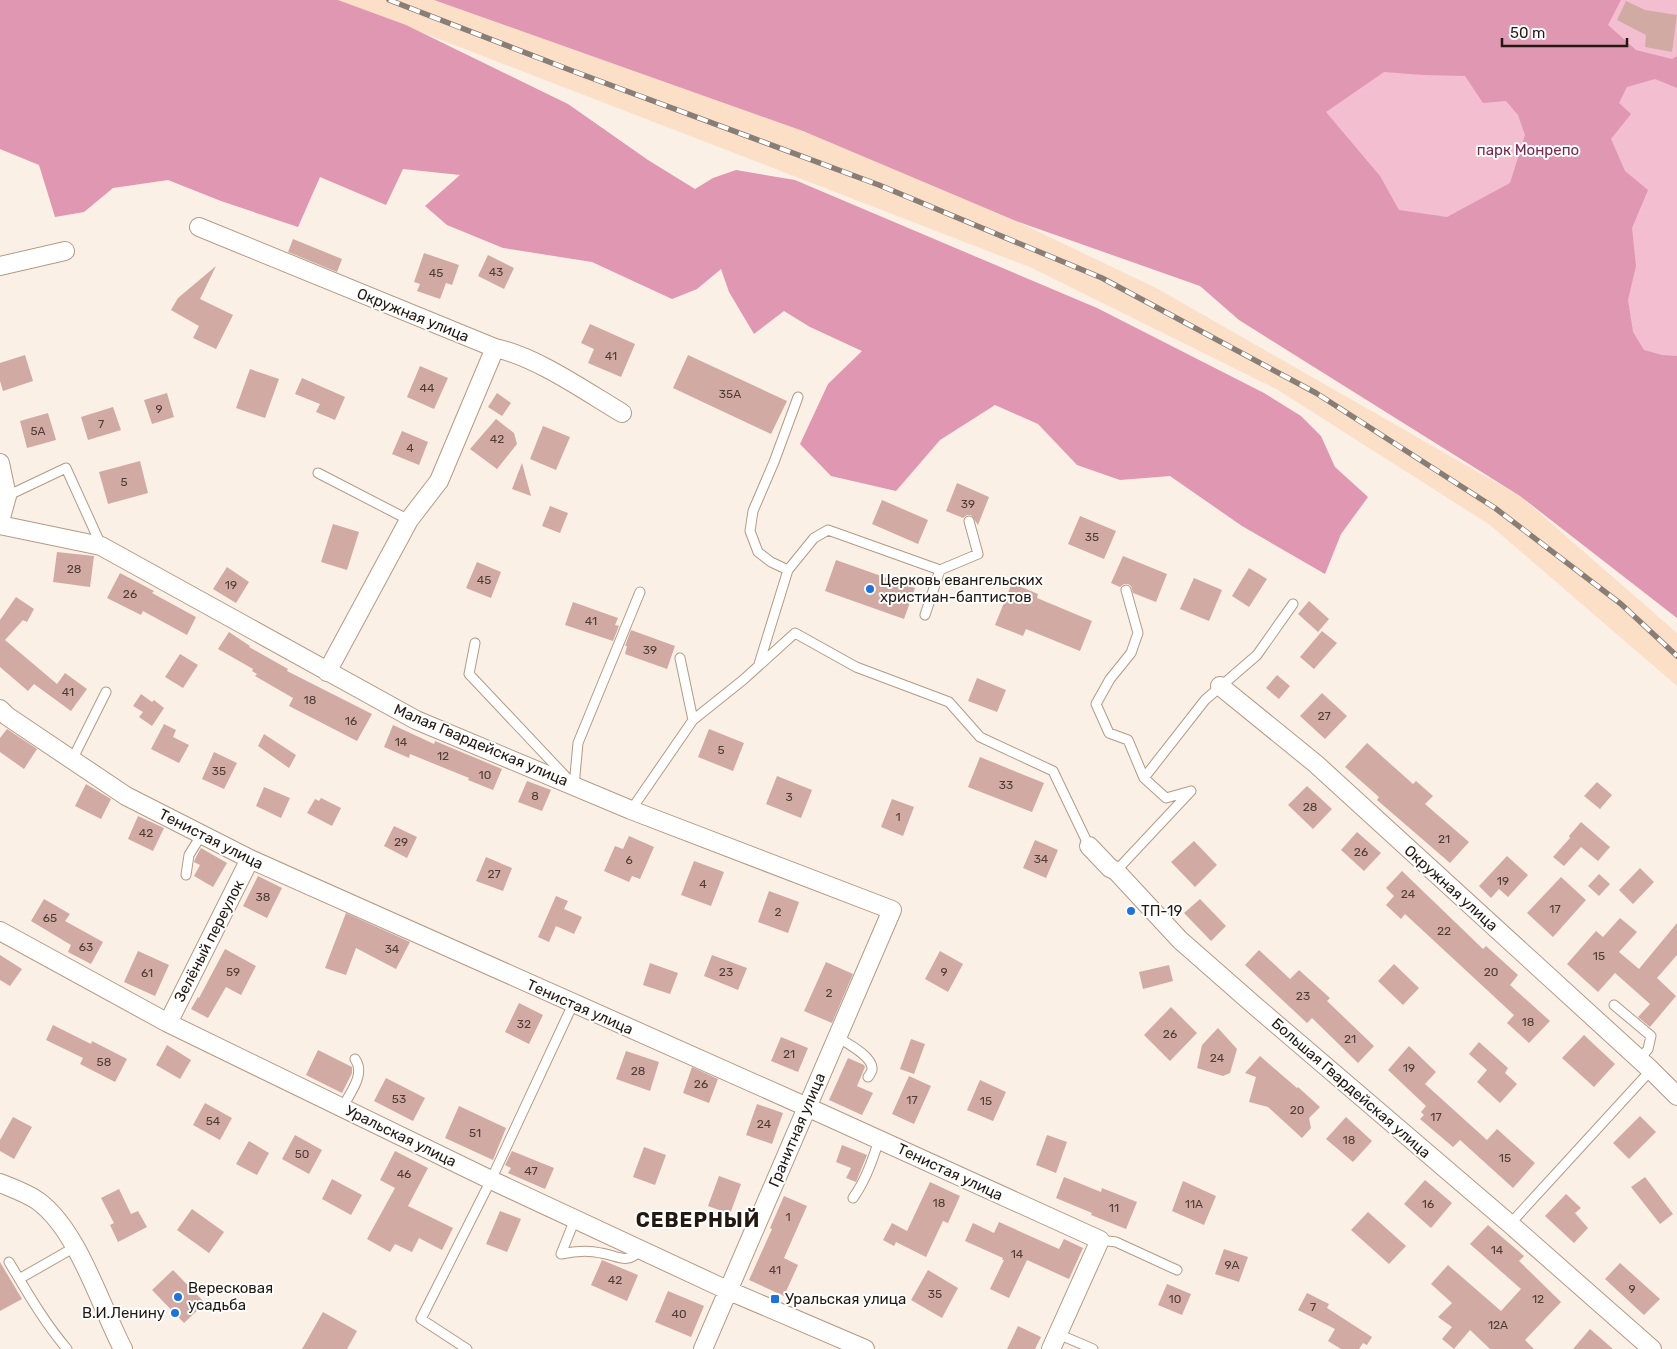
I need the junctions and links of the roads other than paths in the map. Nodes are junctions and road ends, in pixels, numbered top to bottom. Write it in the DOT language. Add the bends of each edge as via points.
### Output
graph roads {
  1 [pos="198,227"];
  2 [pos="65,251"];
  3 [pos="0,266"];
  4 [pos="495,348"];
  5 [pos="798,398"];
  6 [pos="622,413"];
  7 [pos="0,463"];
  8 [pos="318,473"];
  9 [pos="7,496"];
  10 [pos="409,520"];
  11 [pos="969,521"];
  12 [pos="0,523"];
  13 [pos="101,546"];
  14 [pos="788,570"];
  15 [pos="940,570"];
  16 [pos="1126,590"];
  17 [pos="640,592"];
  18 [pos="1293,604"];
  19 [pos="925,615"];
  20 [pos="475,643"];
  21 [pos="680,658"];
  22 [pos="759,665"];
  23 [pos="327,672"];
  24 [pos="1220,686"];
  25 [pos="106,692"];
  26 [pos="0,709"];
  27 [pos="693,720"];
  28 [pos="72,760"];
  29 [pos="1144,778"];
  30 [pos="574,786"];
  31 [pos="631,810"];
  32 [pos="202,834"];
  33 [pos="1089,846"];
  34 [pos="250,859"];
  35 [pos="1116,871"];
  36 [pos="186,875"];
  37 [pos="892,910"];
  38 [pos="0,931"];
  39 [pos="573,1004"];
  40 [pos="1614,1005"];
  41 [pos="168,1023"];
  42 [pos="837,1037"];
  43 [pos="355,1059"];
  44 [pos="1645,1065"];
  45 [pos="868,1077"];
  46 [pos="1677,1096"];
  47 [pos="807,1107"];
  48 [pos="342,1108"];
  49 [pos="879,1139"];
  50 [pos="491,1180"];
  51 [pos="0,1183"];
  52 [pos="853,1198"];
  53 [pos="575,1219"];
  54 [pos="1510,1224"];
  55 [pos="1100,1240"];
  56 [pos="75,1246"];
  57 [pos="641,1250"];
  58 [pos="9,1262"];
  59 [pos="1177,1270"];
  60 [pos="19,1279"];
  61 [pos="728,1290"];
  62 [pos="1054,1341"];
  63 [pos="66,1349"];
  64 [pos="123,1349"];
  65 [pos="466,1349"];
  66 [pos="703,1349"];
  67 [pos="865,1349"];
  68 [pos="1093,1349"];
  69 [pos="1652,1349"];
  1 -- 4 [label="street, Окружная улица"];
  2 -- 3 [label="street"];
  4 -- 6 [label="street, Окружная улица" via="513,352"];
  4 -- 10 [label="street" via="439,481"];
  5 -- 14 [label="lane" via="753,511 750,531 758,552"];
  7 -- 9 [label="street"];
  8 -- 10 [label="lane"];
  9 -- 12 [label="street"];
  9 -- 13 [label="lane" via="66,468"];
  10 -- 23 [label="street"];
  11 -- 15 [label="lane" via="978,554"];
  12 -- 13 [label="street, Малая Гвардейская улица"];
  13 -- 23 [label="street, Малая Гвардейская улица"];
  14 -- 15 [label="lane" via="814,538 828,530"];
  14 -- 22 [label="lane"];
  15 -- 19 [label="lane"];
  16 -- 29 [label="lane" via="1138,633 1132,653 1110,679 1096,704 1109,733 1128,740"];
  17 -- 30 [label="lane" via="578,742"];
  18 -- 24 [label="lane" via="1257,656"];
  20 -- 30 [label="lane" via="469,674"];
  21 -- 27 [label="lane"];
  22 -- 27 [label="lane"];
  22 -- 33 [label="lane, Большая Гвардейская улица" via="795,633 856,667 949,702 980,737 1053,771"];
  23 -- 30 [label="street, Малая Гвардейская улица" via="416,720"];
  24 -- 29 [label="lane" via="1205,700"];
  24 -- 44 [label="street, Окружная улица" via="1316,764"];
  25 -- 28 [label="lane"];
  26 -- 28 [label="street, Тенистая улица"];
  27 -- 31 [label="lane"];
  28 -- 32 [label="street, Тенистая улица" via="126,796"];
  29 -- 35 [label="lane" via="1166,798 1190,791"];
  30 -- 31 [label="street, Малая Гвардейская улица"];
  31 -- 37 [label="street, Малая Гвардейская улица"];
  32 -- 34 [label="street, Тенистая улица"];
  32 -- 36 [label="lane" via="189,855"];
  33 -- 35 [label="street, Большая Гвардейская улица"];
  34 -- 39 [label="street, Тенистая улица"];
  34 -- 41 [label="street, Зелёный переулок"];
  35 -- 54 [label="street, Большая Гвардейская улица" via="1180,940"];
  37 -- 42 [label="street, Гранитная улица"];
  38 -- 41 [label="street, Уральская улица"];
  39 -- 47 [label="street, Тенистая улица"];
  39 -- 50 [label="lane"];
  40 -- 44 [label="lane" via="1651,1036"];
  41 -- 48 [label="street, Уральская улица"];
  42 -- 45 [label="lane" via="867,1056 872,1069"];
  42 -- 47 [label="street, Гранитная улица"];
  43 -- 48 [label="lane" via="360,1073"];
  44 -- 46 [label="street, Окружная улица"];
  44 -- 54 [label="lane"];
  47 -- 49 [label="street, Тенистая улица"];
  47 -- 61 [label="street, Гранитная улица"];
  48 -- 50 [label="street, Уральская улица"];
  49 -- 52 [label="lane" via="862,1185"];
  49 -- 55 [label="street, Тенистая улица"];
  50 -- 53 [label="street, Уральская улица"];
  50 -- 65 [label="lane" via="421,1320"];
  51 -- 56 [label="street" via="38,1201 62,1224"];
  53 -- 57 [label="street, Уральская улица"];
  53 -- 57 [label="lane" via="561,1254 576,1251 601,1253 623,1259 634,1258"];
  54 -- 69 [label="street, Большая Гвардейская улица"];
  55 -- 59 [label="lane, Тенистая улица" via="1116,1242"];
  55 -- 62 [label="street"];
  56 -- 60 [label="lane"];
  56 -- 64 [label="street"];
  57 -- 61 [label="street, Уральская улица"];
  58 -- 60 [label="lane"];
  60 -- 63 [label="lane"];
  61 -- 66 [label="street, Гранитная улица"];
  61 -- 67 [label="street, Уральская улица"];
  62 -- 68 [label="lane"];
}
